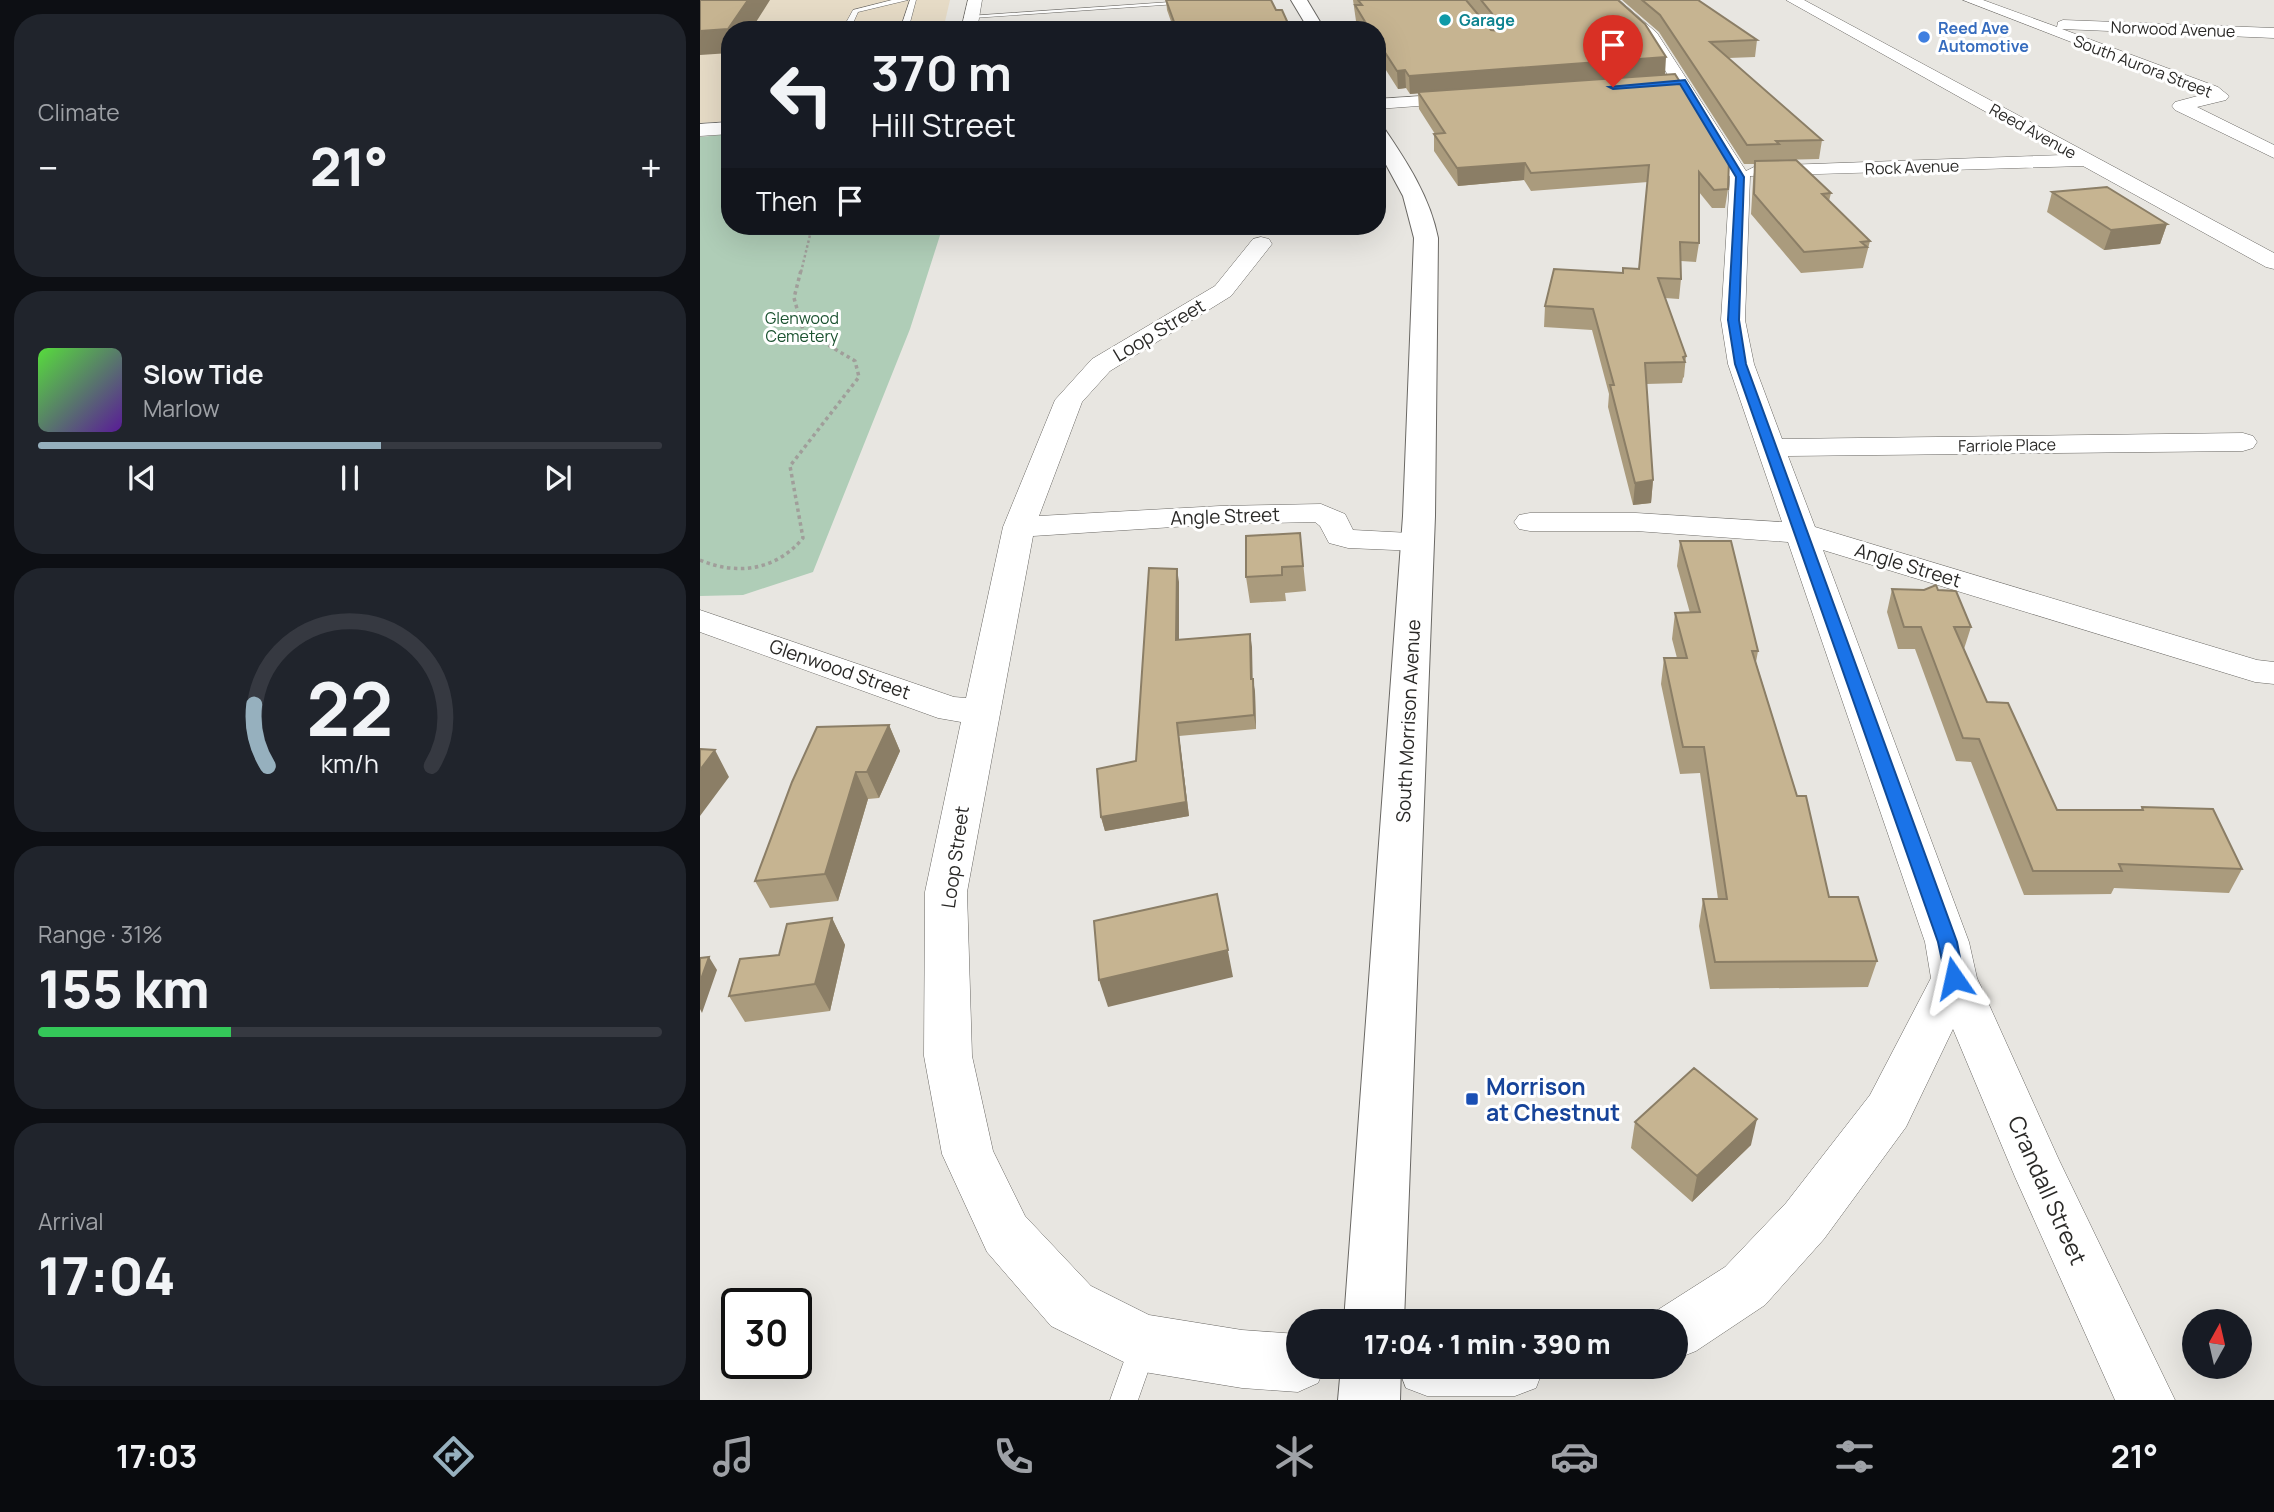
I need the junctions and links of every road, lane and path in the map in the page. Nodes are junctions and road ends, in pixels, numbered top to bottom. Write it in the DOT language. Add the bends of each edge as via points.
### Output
graph roads {
  1 [pos="905,0"];
  2 [pos="914,0"];
  3 [pos="975,0"];
  4 [pos="1233,0"];
  5 [pos="1299,0"];
  6 [pos="1610,0"];
  7 [pos="1793,0"];
  8 [pos="1970,0"];
  9 [pos="850,21"];
  10 [pos="907,21"];
  11 [pos="971,21"];
  12 [pos="994,21"];
  13 [pos="1312,21"];
  14 [pos="2030,24"];
  15 [pos="2274,33"];
  16 [pos="1482,96"];
  17 [pos="1386,103"];
  18 [pos="721,129"];
  19 [pos="700,130"];
  20 [pos="1386,147"];
  21 [pos="2274,152"];
  22 [pos="2086,160"];
  23 [pos="1737,173"];
  24 [pos="810,235"];
  25 [pos="1261,244"];
  26 [pos="2274,262"];
  27 [pos="2243,442"];
  28 [pos="1771,448"];
  29 [pos="1531,522"];
  30 [pos="1019,527"];
  31 [pos="1802,533"];
  32 [pos="1418,541"];
  33 [pos="700,560"];
  34 [pos="700,620"];
  35 [pos="2274,674"];
  36 [pos="980,711"];
  37 [pos="1954,978"];
  38 [pos="1375,1309"];
  39 [pos="1688,1323"];
  40 [pos="1144,1343"];
  41 [pos="1286,1362"];
  42 [pos="1370,1379"];
  43 [pos="1124,1400"];
  44 [pos="1369,1400"];
  45 [pos="2145,1400"];
  1 -- 9 [label="lane" via="855,11"];
  2 -- 10 [label="lane"];
  3 -- 11 [label="street"];
  4 -- 12 [label="lane"];
  5 -- 13 [label="main road"];
  6 -- 23 [label="street" via="1651,36 1673,82"];
  7 -- 22 [label="street, Reed Avenue"];
  8 -- 14 [label="street, South Aurora Street"];
  14 -- 15 [label="street, Norwood Avenue"];
  14 -- 21 [label="street, South Aurora Street" via="2220,96 2181,106"];
  16 -- 17 [label="street"];
  18 -- 19 [label="street"];
  20 -- 32 [label="main road, South Morrison Avenue" via="1417,198 1426,238"];
  22 -- 23 [label="street, Rock Avenue"];
  22 -- 26 [label="street, Reed Avenue"];
  23 -- 28 [label="street, Crandall Street" via="1733,320 1741,364"];
  24 -- 33 [label="path" via="794,298 803,330 855,361 859,377 790,466 803,538 796,548 767,566 741,570"];
  25 -- 30 [label="street, Loop Street" via="1223,291 1101,365 1069,400"];
  27 -- 28 [label="street, Farriole Place"];
  28 -- 31 [label="street, Crandall Street"];
  29 -- 31 [label="street, Angle Street" via="1636,522"];
  30 -- 32 [label="street, Angle Street" via="1321,513 1348,539"];
  30 -- 36 [label="street, Loop Street"];
  31 -- 35 [label="street, Angle Street"];
  31 -- 37 [label="street, Crandall Street" via="1947,942"];
  32 -- 38 [label="main road, South Morrison Avenue"];
  34 -- 36 [label="street, Glenwood Street" via="951,709"];
  36 -- 40 [label="street, Loop Street" via="946,892 948,1056 968,1154 1006,1234 1071,1306"];
  37 -- 39 [label="street" via="1888,1111 1805,1221 1745,1286"];
  37 -- 45 [label="street, Crandall Street"];
  40 -- 41 [label="street, Loop Street"];
  40 -- 43 [label="lane"];
  42 -- 44 [label="main road"];
}
